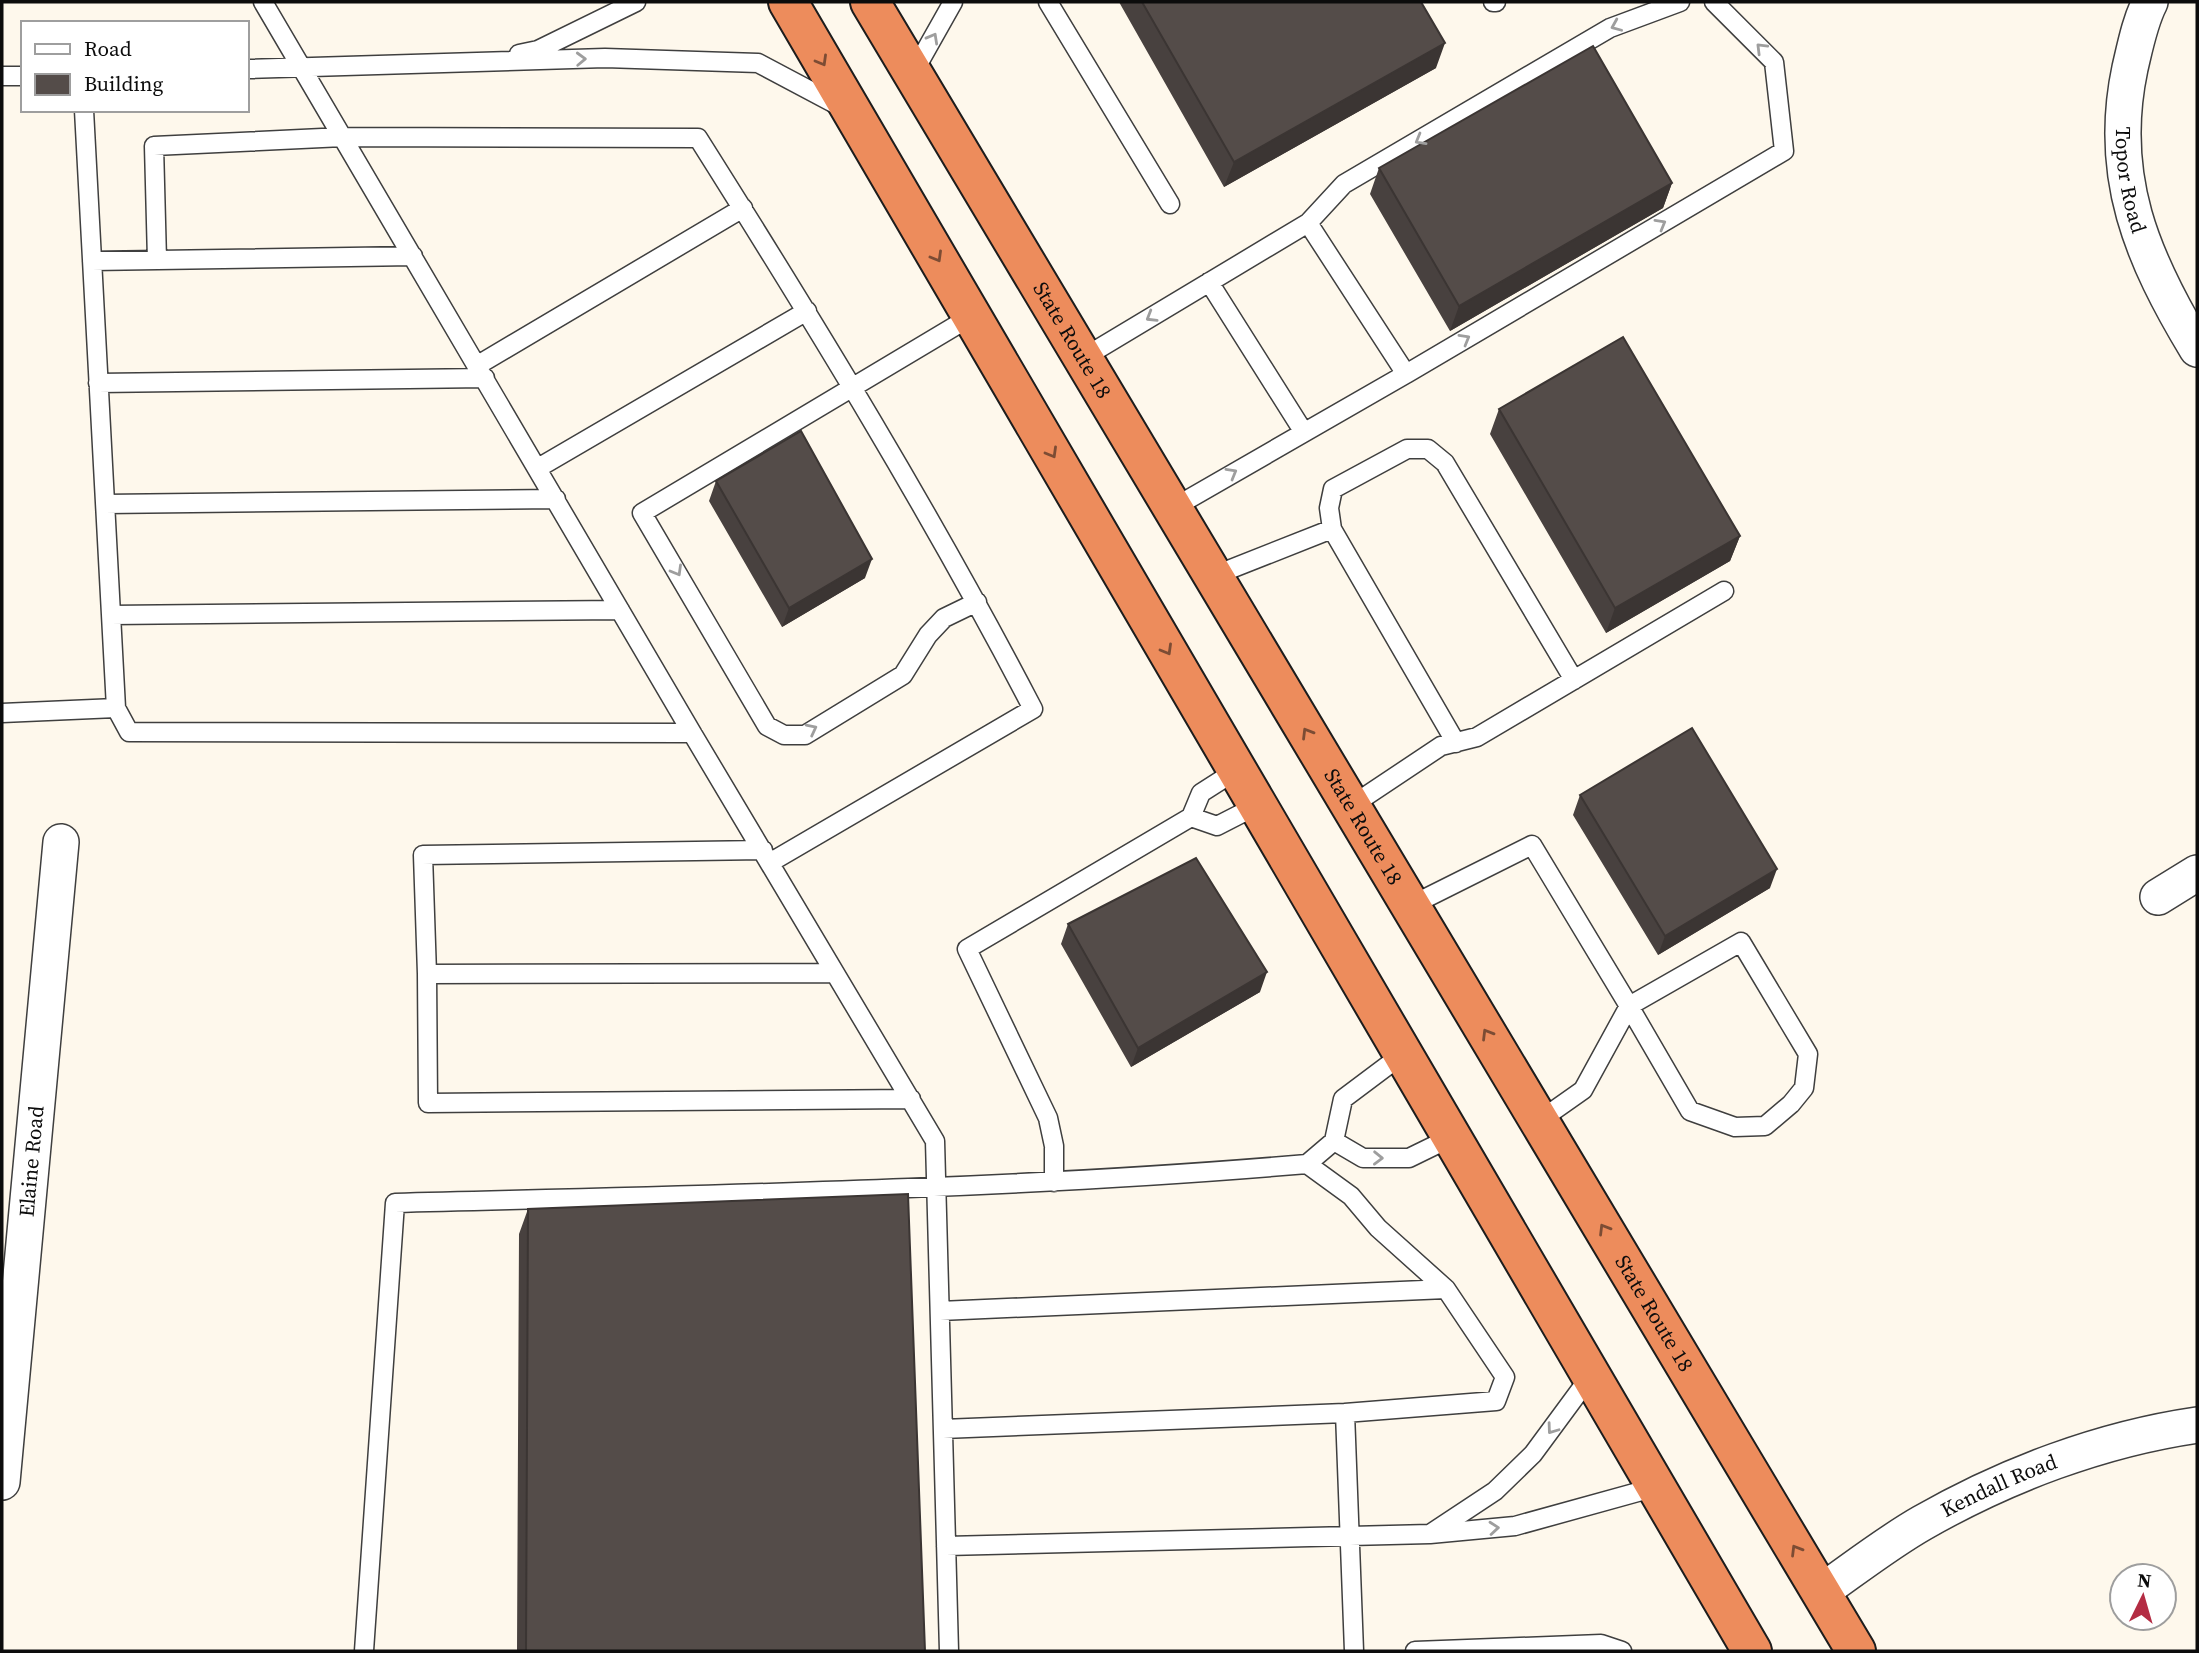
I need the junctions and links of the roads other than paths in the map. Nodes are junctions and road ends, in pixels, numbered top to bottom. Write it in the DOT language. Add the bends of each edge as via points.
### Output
graph roads {
  1 [pos="263,2"];
  2 [pos="636,2"];
  3 [pos="788,2"];
  4 [pos="870,2"];
  5 [pos="953,2"];
  6 [pos="1048,2"];
  7 [pos="1680,2"];
  8 [pos="1714,2"];
  9 [pos="2150,2"];
  10 [pos="488,62"];
  11 [pos="302,67"];
  12 [pos="248,69"];
  13 [pos="913,74"];
  14 [pos="2,76"];
  15 [pos="21,76"];
  16 [pos="84,112"];
  17 [pos="853,114"];
  18 [pos="343,137"];
  19 [pos="1170,204"];
  20 [pos="743,208"];
  21 [pos="1308,223"];
  22 [pos="413,256"];
  23 [pos="157,260"];
  24 [pos="92,261"];
  25 [pos="1209,282"];
  26 [pos="807,311"];
  27 [pos="972,316"];
  28 [pos="2197,349"];
  29 [pos="1083,358"];
  30 [pos="482,372"];
  31 [pos="1406,374"];
  32 [pos="99,383"];
  33 [pos="854,386"];
  34 [pos="1303,431"];
  35 [pos="538,468"];
  36 [pos="556,499"];
  37 [pos="105,504"];
  38 [pos="1173,508"];
  39 [pos="1332,529"];
  40 [pos="1213,576"];
  41 [pos="1724,591"];
  42 [pos="977,602"];
  43 [pos="620,610"];
  44 [pos="111,615"];
  45 [pos="1574,680"];
  46 [pos="116,708"];
  47 [pos="2,713"];
  48 [pos="692,733"];
  49 [pos="1456,743"];
  50 [pos="1237,770"];
  51 [pos="1258,805"];
  52 [pos="1351,806"];
  53 [pos="1191,817"];
  54 [pos="61,842"];
  55 [pos="767,856"];
  56 [pos="2197,873"];
  57 [pos="2158,897"];
  58 [pos="1410,906"];
  59 [pos="834,973"];
  60 [pos="427,974"];
  61 [pos="1629,1006"];
  62 [pos="1404,1054"];
  63 [pos="911,1099"];
  64 [pos="1539,1121"];
  65 [pos="1451,1137"];
  66 [pos="1334,1141"];
  67 [pos="1307,1164"];
  68 [pos="1054,1182"];
  69 [pos="937,1188"];
  70 [pos="14,1218"];
  71 [pos="1446,1289"];
  72 [pos="940,1311"];
  73 [pos="1592,1374"];
  74 [pos="1345,1413"];
  75 [pos="2197,1425"];
  76 [pos="943,1429"];
  77 [pos="2,1482"];
  78 [pos="1657,1487"];
  79 [pos="1430,1534"];
  80 [pos="1352,1538"];
  81 [pos="946,1546"];
  82 [pos="1821,1592"];
  83 [pos="1602,1648"];
  84 [pos="364,1651"];
  85 [pos="949,1651"];
  86 [pos="1354,1651"];
  87 [pos="1415,1651"];
  88 [pos="1622,1651"];
  89 [pos="1752,1651"];
  90 [pos="1856,1651"];
  1 -- 11 [label="lane"];
  2 -- 10 [label="lane" via="538,50"];
  3 -- 17 [label="highway, one-way"];
  4 -- 13 [label="highway, State Route 18"];
  13 -- 5 [label="lane, one-way"];
  6 -- 19 [label="lane"];
  7 -- 21 [label="lane, one-way" via="1610,28 1344,184"];
  31 -- 8 [label="lane, one-way" via="1784,151 1774,62"];
  9 -- 28 [label="street, Topor Road" via="2122,106 2122,158 2129,196 2159,279"];
  10 -- 11 [label="lane"];
  10 -- 17 [label="lane, one-way" via="605,58 758,63"];
  11 -- 12 [label="lane"];
  11 -- 18 [label="lane"];
  13 -- 29 [label="highway, State Route 18"];
  14 -- 15 [label="lane"];
  16 -- 24 [label="lane"];
  17 -- 27 [label="highway, one-way"];
  18 -- 20 [label="lane" via="698,138"];
  18 -- 22 [label="lane"];
  18 -- 23 [label="lane" via="154,146"];
  20 -- 26 [label="lane"];
  20 -- 30 [label="lane"];
  21 -- 25 [label="lane"];
  21 -- 31 [label="lane"];
  22 -- 23 [label="lane"];
  22 -- 30 [label="lane"];
  23 -- 24 [label="lane"];
  24 -- 32 [label="lane"];
  25 -- 29 [label="lane, one-way"];
  25 -- 34 [label="lane"];
  26 -- 33 [label="lane"];
  26 -- 35 [label="lane"];
  27 -- 33 [label="lane"];
  27 -- 50 [label="highway, one-way"];
  29 -- 38 [label="highway, State Route 18"];
  30 -- 32 [label="lane"];
  30 -- 35 [label="lane"];
  31 -- 34 [label="lane"];
  32 -- 37 [label="lane"];
  33 -- 42 [label="lane"];
  33 -- 42 [label="lane, one-way" via="642,513 767,726 784,735 804,735 903,675 944,618"];
  38 -- 34 [label="lane, one-way"];
  35 -- 36 [label="lane"];
  36 -- 37 [label="lane"];
  36 -- 43 [label="lane"];
  37 -- 44 [label="lane"];
  38 -- 40 [label="highway, State Route 18"];
  39 -- 40 [label="lane"];
  39 -- 45 [label="lane" via="1329,508 1333,489 1407,449 1429,449 1445,463"];
  39 -- 49 [label="lane"];
  52 -- 40 [label="highway, State Route 18, one-way"];
  41 -- 45 [label="lane"];
  42 -- 55 [label="lane" via="1033,709"];
  43 -- 44 [label="lane"];
  43 -- 48 [label="lane"];
  44 -- 46 [label="lane"];
  45 -- 49 [label="lane" via="1477,737"];
  46 -- 47 [label="lane"];
  46 -- 48 [label="lane" via="129,732"];
  48 -- 55 [label="lane"];
  49 -- 52 [label="lane" via="1441,746"];
  50 -- 51 [label="highway"];
  50 -- 53 [label="lane" via="1202,793"];
  51 -- 53 [label="lane" via="1217,826"];
  51 -- 62 [label="highway"];
  52 -- 58 [label="highway, State Route 18"];
  53 -- 68 [label="lane" via="967,949 1048,1118"];
  54 -- 70 [label="street, Elaine Road"];
  55 -- 59 [label="lane"];
  55 -- 60 [label="lane" via="423,855"];
  56 -- 57 [label="street"];
  58 -- 61 [label="lane" via="1532,845"];
  64 -- 58 [label="highway, State Route 18, one-way"];
  59 -- 60 [label="lane"];
  59 -- 63 [label="lane"];
  60 -- 63 [label="lane" via="428,1103"];
  61 -- 61 [label="lane" via="1741,942 1808,1054 1804,1088 1765,1126 1735,1127 1690,1111"];
  61 -- 64 [label="lane" via="1583,1090"];
  62 -- 65 [label="highway"];
  62 -- 66 [label="lane" via="1343,1099"];
  63 -- 69 [label="lane" via="935,1141"];
  82 -- 64 [label="highway, State Route 18, one-way"];
  66 -- 65 [label="lane, one-way" via="1363,1158 1409,1158"];
  65 -- 73 [label="highway"];
  66 -- 67 [label="lane"];
  67 -- 68 [label="lane"];
  67 -- 71 [label="lane" via="1351,1196 1378,1228"];
  68 -- 69 [label="lane"];
  69 -- 72 [label="lane"];
  69 -- 84 [label="lane" via="395,1203"];
  70 -- 77 [label="street, Elaine Road"];
  71 -- 72 [label="lane"];
  71 -- 74 [label="lane" via="1504,1377 1496,1401"];
  72 -- 76 [label="lane"];
  73 -- 78 [label="highway"];
  73 -- 79 [label="lane, one-way" via="1533,1454 1495,1491"];
  74 -- 76 [label="lane"];
  74 -- 80 [label="lane"];
  75 -- 82 [label="street, Kendall Road" via="2078,1453 1998,1484 1921,1524"];
  76 -- 81 [label="lane"];
  79 -- 78 [label="lane, one-way" via="1515,1526"];
  78 -- 89 [label="highway"];
  79 -- 80 [label="lane"];
  80 -- 81 [label="lane"];
  80 -- 86 [label="lane"];
  81 -- 85 [label="lane"];
  82 -- 90 [label="highway, State Route 18"];
  83 -- 87 [label="lane"];
  83 -- 88 [label="lane"];
}
